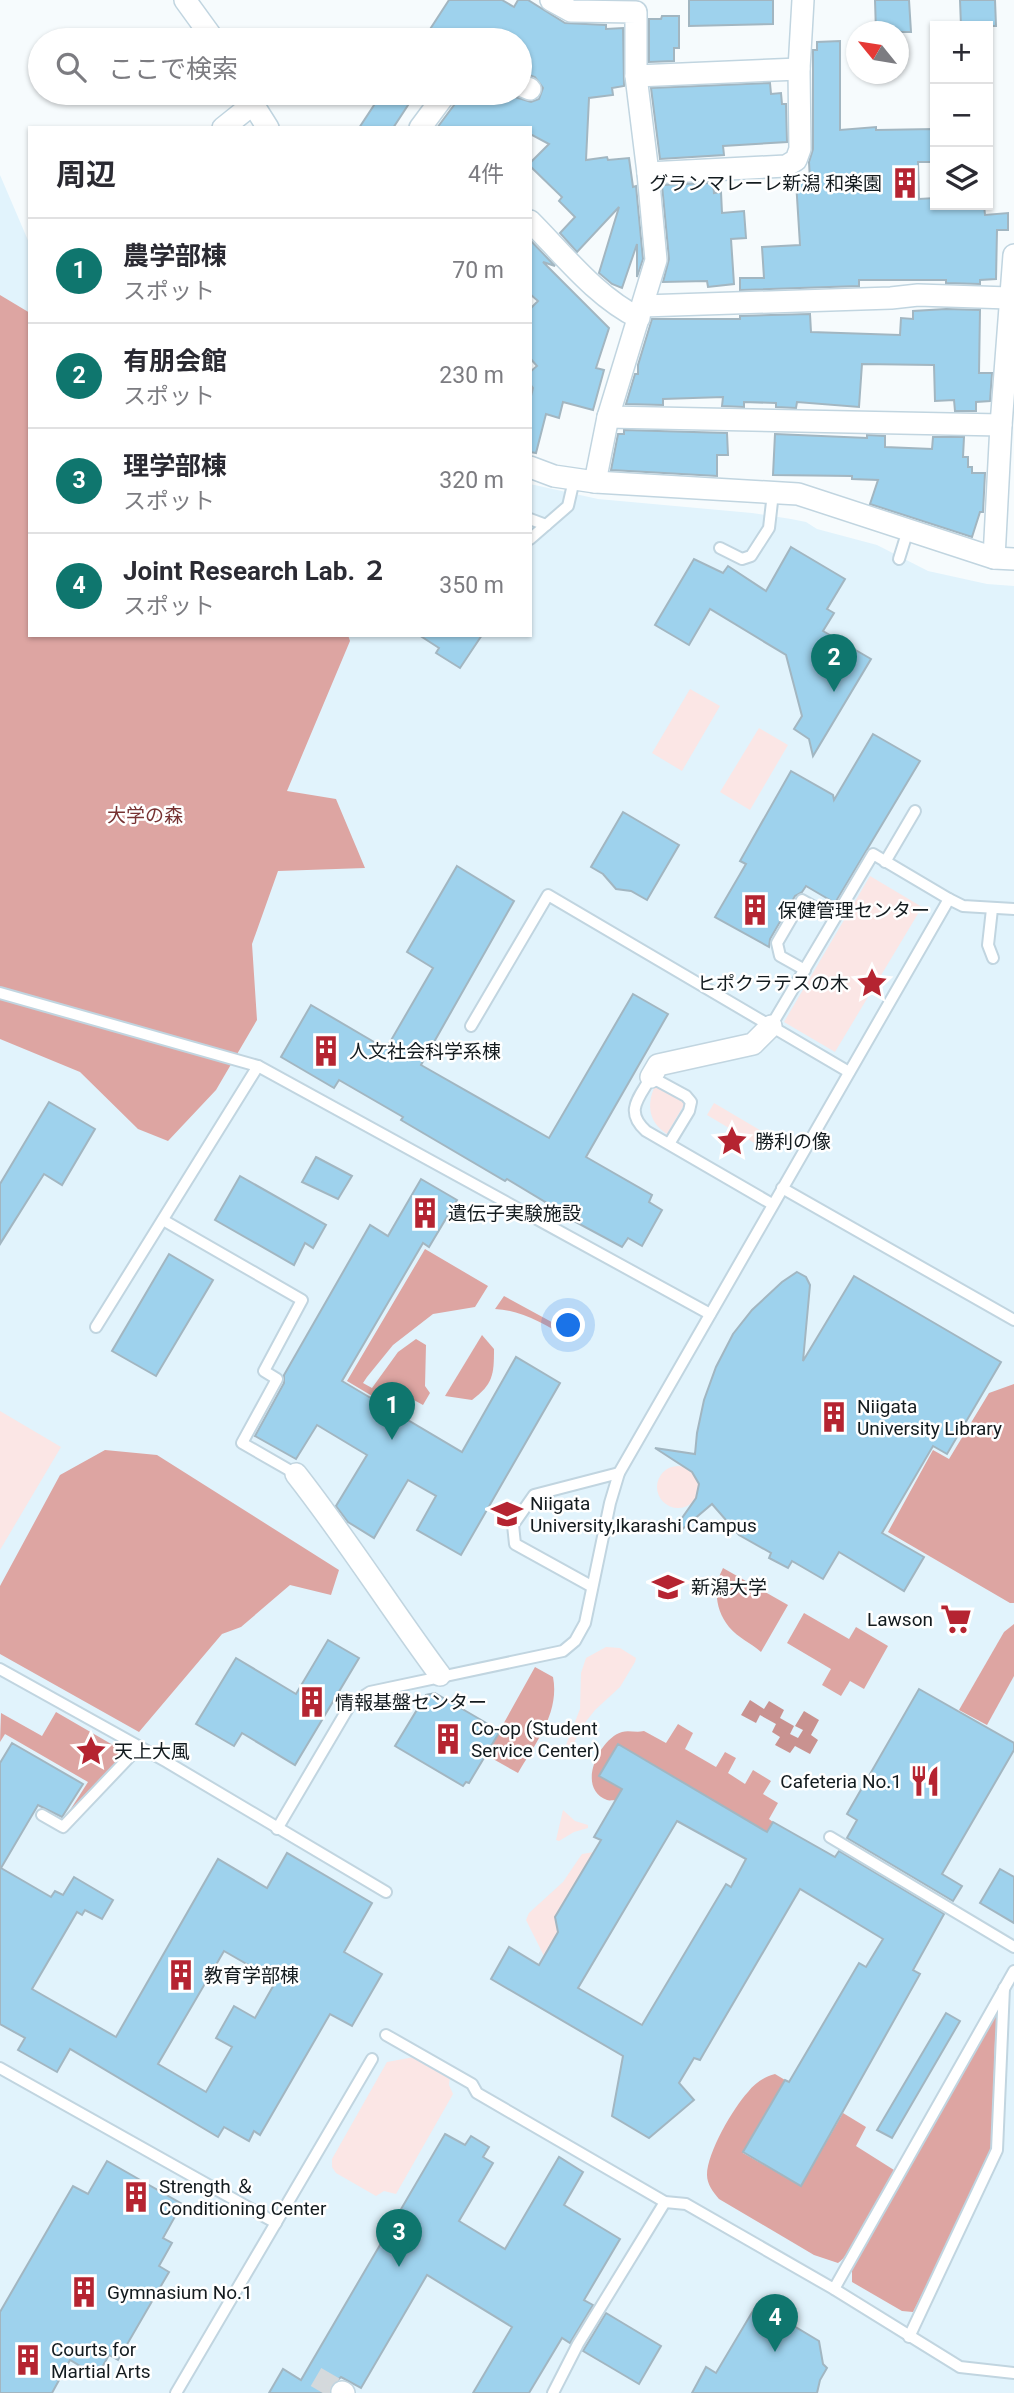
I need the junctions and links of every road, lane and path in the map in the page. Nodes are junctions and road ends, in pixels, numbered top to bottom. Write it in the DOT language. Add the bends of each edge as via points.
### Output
graph roads {
  1 [pos="185,0"];
  2 [pos="551,0"];
  3 [pos="636,6"];
  4 [pos="806,8"];
  5 [pos="205,28"];
  6 [pos="799,69"];
  7 [pos="636,76"];
  8 [pos="244,105"];
  9 [pos="254,105"];
  10 [pos="437,105"];
  11 [pos="225,126"];
  12 [pos="267,126"];
  13 [pos="421,126"];
  14 [pos="648,173"];
  15 [pos="532,223"];
  16 [pos="1014,255"];
  17 [pos="1011,292"];
  18 [pos="641,312"];
  19 [pos="1010,351"];
  20 [pos="608,417"];
  21 [pos="1001,425"];
  22 [pos="532,468"];
  23 [pos="584,481"];
  24 [pos="772,493"];
  25 [pos="532,520"];
  26 [pos="546,525"];
  27 [pos="908,530"];
  28 [pos="532,537"];
  29 [pos="720,548"];
  30 [pos="899,559"];
  31 [pos="1004,559"];
  32 [pos="915,811"];
  33 [pos="886,862"];
  34 [pos="949,899"];
  35 [pos="992,909"];
  36 [pos="1014,909"];
  37 [pos="834,918"];
  38 [pos="993,958"];
  39 [pos="804,970"];
  40 [pos="0,993"];
  41 [pos="471,1026"];
  42 [pos="771,1026"];
  43 [pos="258,1066"];
  44 [pos="849,1072"];
  45 [pos="651,1077"];
  46 [pos="669,1144"];
  47 [pos="782,1188"];
  48 [pos="772,1204"];
  49 [pos="163,1220"];
  50 [pos="710,1314"];
  51 [pos="1014,1320"];
  52 [pos="96,1327"];
  53 [pos="619,1473"];
  54 [pos="296,1474"];
  55 [pos="591,1587"];
  56 [pos="0,1669"];
  57 [pos="440,1675"];
  58 [pos="139,1746"];
  59 [pos="42,1815"];
  60 [pos="277,1829"];
  61 [pos="830,1837"];
  62 [pos="386,1892"];
  63 [pos="1014,1947"];
  64 [pos="1014,1971"];
  65 [pos="1004,1988"];
  66 [pos="387,2035"];
  67 [pos="372,2059"];
  68 [pos="0,2068"];
  69 [pos="664,2202"];
  70 [pos="276,2223"];
  71 [pos="834,2289"];
  72 [pos="909,2337"];
  73 [pos="1014,2373"];
  74 [pos="176,2393"];
  75 [pos="553,2393"];
  1 -- 5 [label="street"];
  2 -- 3 [label="street" via="571,11"];
  3 -- 7 [label="street"];
  4 -- 6 [label="street"];
  6 -- 7 [label="street" via="705,69"];
  6 -- 14 [label="street" via="800,149 796,160 773,171"];
  7 -- 14 [label="street"];
  8 -- 11 [label="street"];
  9 -- 12 [label="street"];
  10 -- 13 [label="street"];
  14 -- 18 [label="street" via="656,260"];
  15 -- 18 [label="street" via="626,312"];
  16 -- 17 [label="street"];
  17 -- 18 [label="street"];
  17 -- 19 [label="street"];
  18 -- 20 [label="street"];
  19 -- 21 [label="street"];
  20 -- 21 [label="street" via="755,424 916,419"];
  20 -- 23 [label="street"];
  21 -- 31 [label="street"];
  22 -- 23 [label="street"];
  23 -- 24 [label="street"];
  23 -- 26 [label="lane" via="568,506"];
  24 -- 27 [label="street" via="798,494"];
  24 -- 29 [label="lane" via="769,527 751,556 742,559"];
  25 -- 26 [label="lane"];
  26 -- 28 [label="lane"];
  27 -- 30 [label="lane"];
  27 -- 31 [label="street"];
  32 -- 33 [label="lane"];
  33 -- 34 [label="lane"];
  33 -- 37 [label="lane" via="873,854"];
  34 -- 35 [label="lane" via="963,906"];
  34 -- 44 [label="lane"];
  35 -- 36 [label="lane"];
  35 -- 38 [label="lane" via="988,945"];
  37 -- 39 [label="lane"];
  37 -- 39 [label="lane" via="802,900 777,943 780,956"];
  39 -- 42 [label="lane"];
  40 -- 43 [label="lane"];
  41 -- 42 [label="lane" via="548,895"];
  42 -- 44 [label="lane"];
  42 -- 45 [label="street" via="753,1044 658,1065"];
  43 -- 49 [label="lane"];
  43 -- 50 [label="lane"];
  44 -- 47 [label="lane"];
  45 -- 46 [label="lane" via="634,1107 636,1122"];
  45 -- 46 [label="lane" via="691,1102"];
  46 -- 48 [label="lane"];
  47 -- 48 [label="lane"];
  47 -- 51 [label="lane"];
  48 -- 50 [label="lane"];
  49 -- 52 [label="lane"];
  49 -- 54 [label="lane" via="302,1300 264,1371 277,1380 242,1443"];
  50 -- 53 [label="lane"];
  53 -- 55 [label="lane"];
  53 -- 55 [label="lane" via="534,1495 513,1525 516,1544"];
  54 -- 57 [label="street"];
  55 -- 57 [label="lane" via="585,1623 563,1651"];
  56 -- 58 [label="lane"];
  57 -- 60 [label="lane" via="370,1692 349,1705"];
  58 -- 59 [label="lane" via="63,1827"];
  58 -- 60 [label="lane"];
  60 -- 62 [label="lane"];
  61 -- 63 [label="lane"];
  64 -- 65 [label="lane"];
  65 -- 71 [label="lane"];
  65 -- 72 [label="lane" via="997,2150"];
  66 -- 69 [label="lane"];
  67 -- 70 [label="lane"];
  68 -- 70 [label="lane"];
  69 -- 71 [label="lane" via="686,2204"];
  69 -- 75 [label="lane"];
  70 -- 74 [label="lane"];
  71 -- 72 [label="lane"];
  72 -- 73 [label="lane" via="960,2367"];
}
